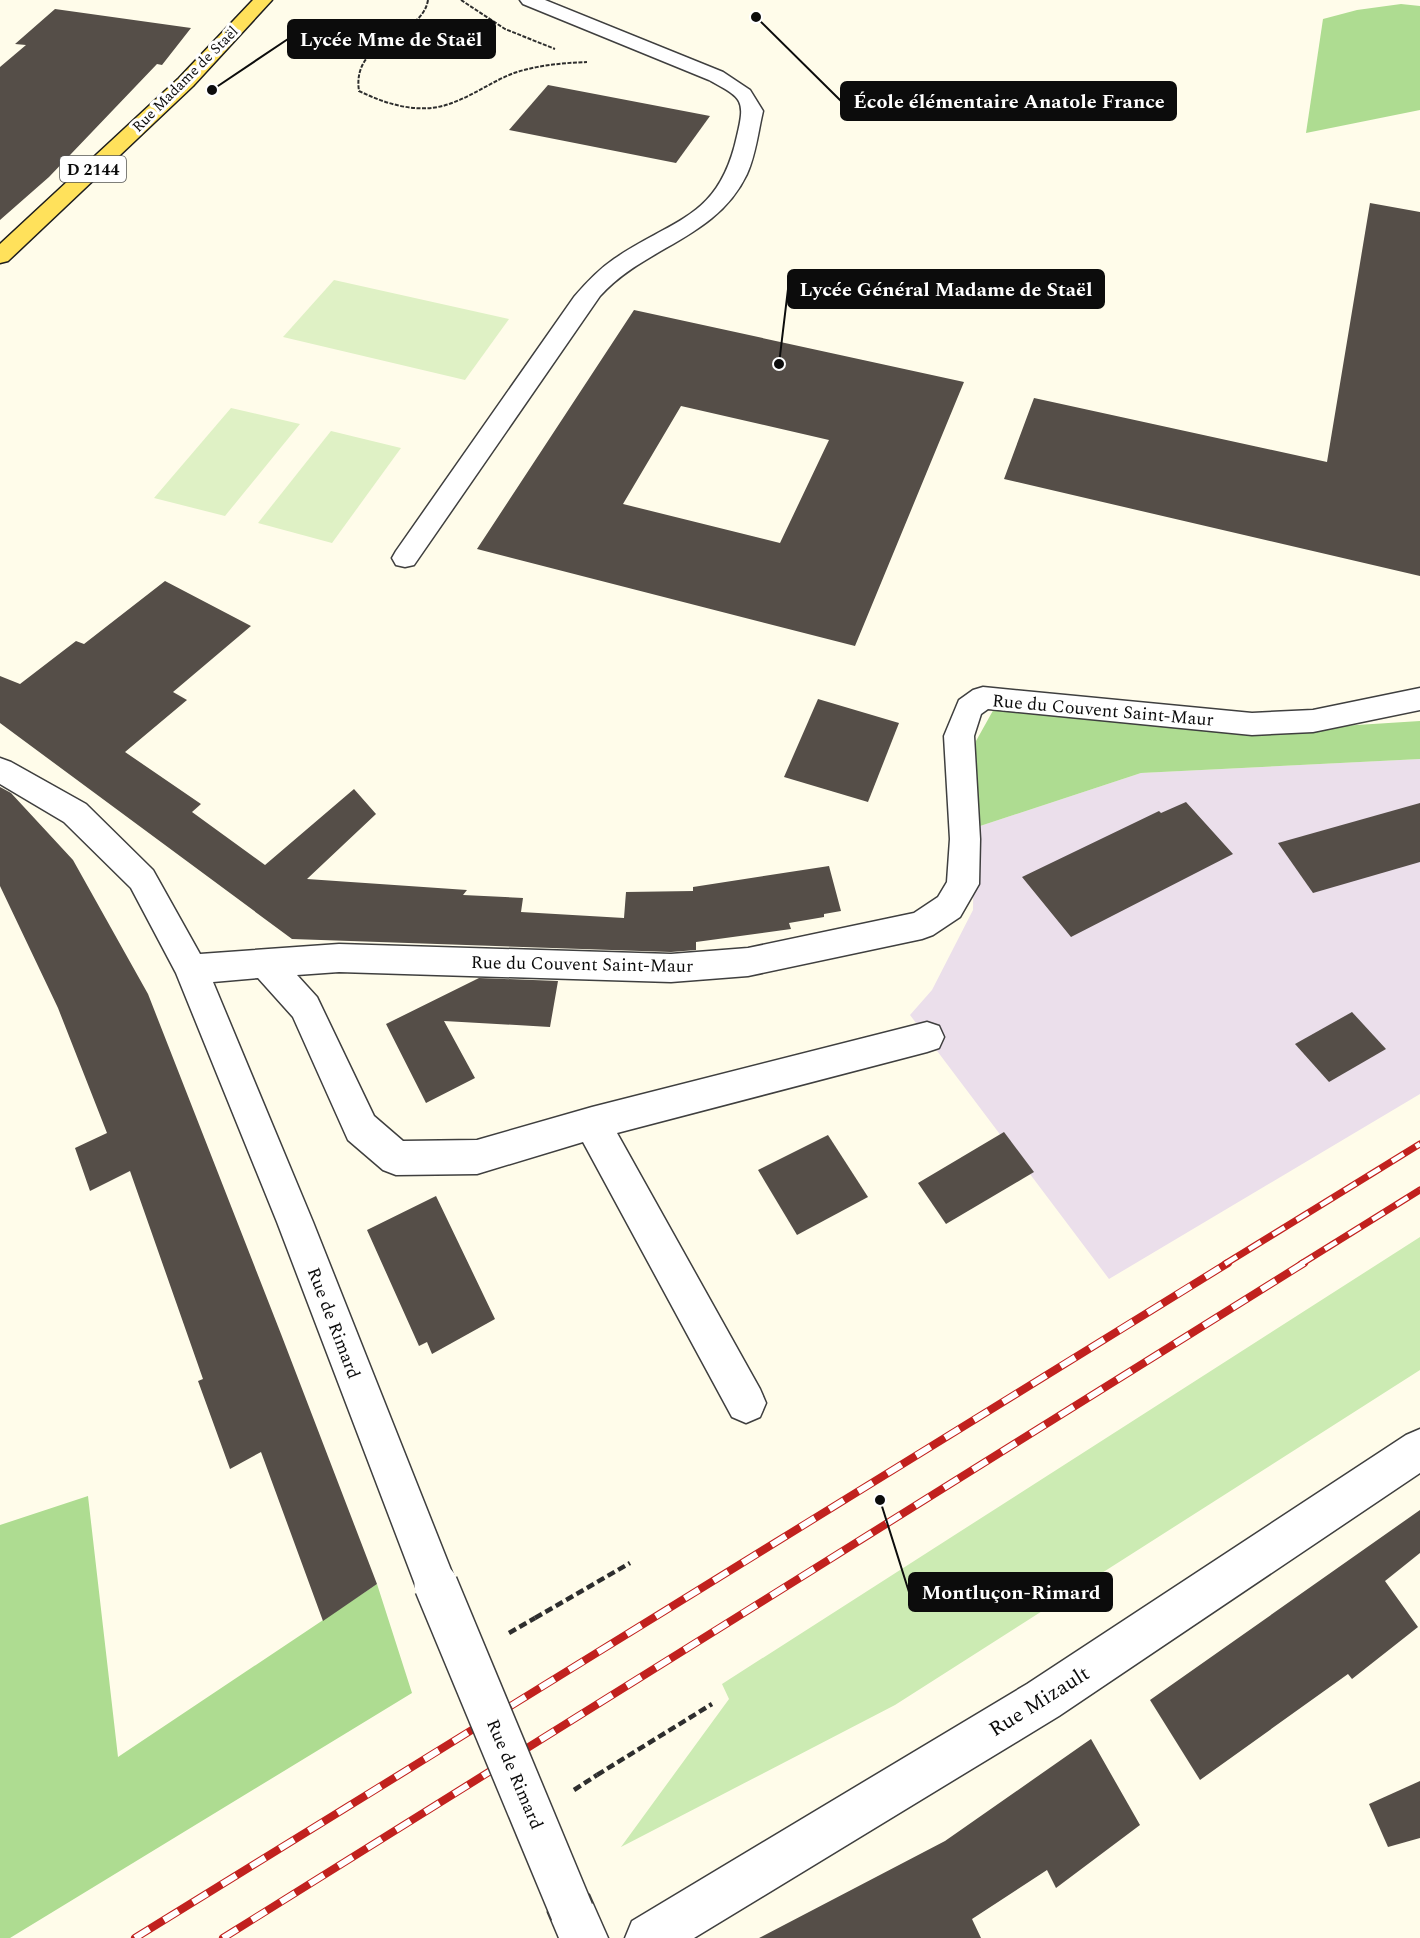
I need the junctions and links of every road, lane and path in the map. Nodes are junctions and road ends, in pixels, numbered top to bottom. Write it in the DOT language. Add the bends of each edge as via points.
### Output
graph roads {
  1 [pos="263,0"];
  2 [pos="428,0"];
  3 [pos="529,0"];
  4 [pos="593,62"];
  5 [pos="0,256"];
  6 [pos="405,558"];
  7 [pos="1420,699"];
  8 [pos="0,770"];
  9 [pos="266,964"];
  10 [pos="191,969"];
  11 [pos="927,1037"];
  12 [pos="592,1123"];
  13 [pos="746,1403"];
  14 [pos="1420,1449"];
  15 [pos="630,1563"];
  16 [pos="534,1618"];
  17 [pos="712,1704"];
  18 [pos="597,1775"];
  19 [pos="578,1925"];
  20 [pos="649,1938"];
  1 -- 5 [label="main road, Rue Madame de Staël / D 2144" via="186,82"];
  2 -- 4 [label="path" via="424,14 385,40 366,60 357,78 359,91 390,105 450,104 514,73"];
  3 -- 6 [label="street" via="716,76 739,89 753,111 736,174 719,201 678,234 624,262 601,279"];
  7 -- 9 [label="street, Rue du Couvent Saint-Maur" via="1313,721 1252,724 983,698 969,708 959,736 965,839 963,884 949,907 922,925 748,962 671,968 339,958"];
  8 -- 10 [label="street, Rue de Rimard" via="75,813 142,879"];
  9 -- 10 [label="street, Rue du Couvent Saint-Maur"];
  9 -- 12 [label="street" via="305,1007 361,1128 396,1158 477,1157"];
  10 -- 19 [label="street, Rue de Rimard, bridge" via="295,1222 436,1586"];
  11 -- 12 [label="street"];
  12 -- 13 [label="street"];
  14 -- 20 [label="street, Rue Mizault" via="1043,1700"];
  15 -- 16 [label="path"];
  17 -- 18 [label="path"];
}
